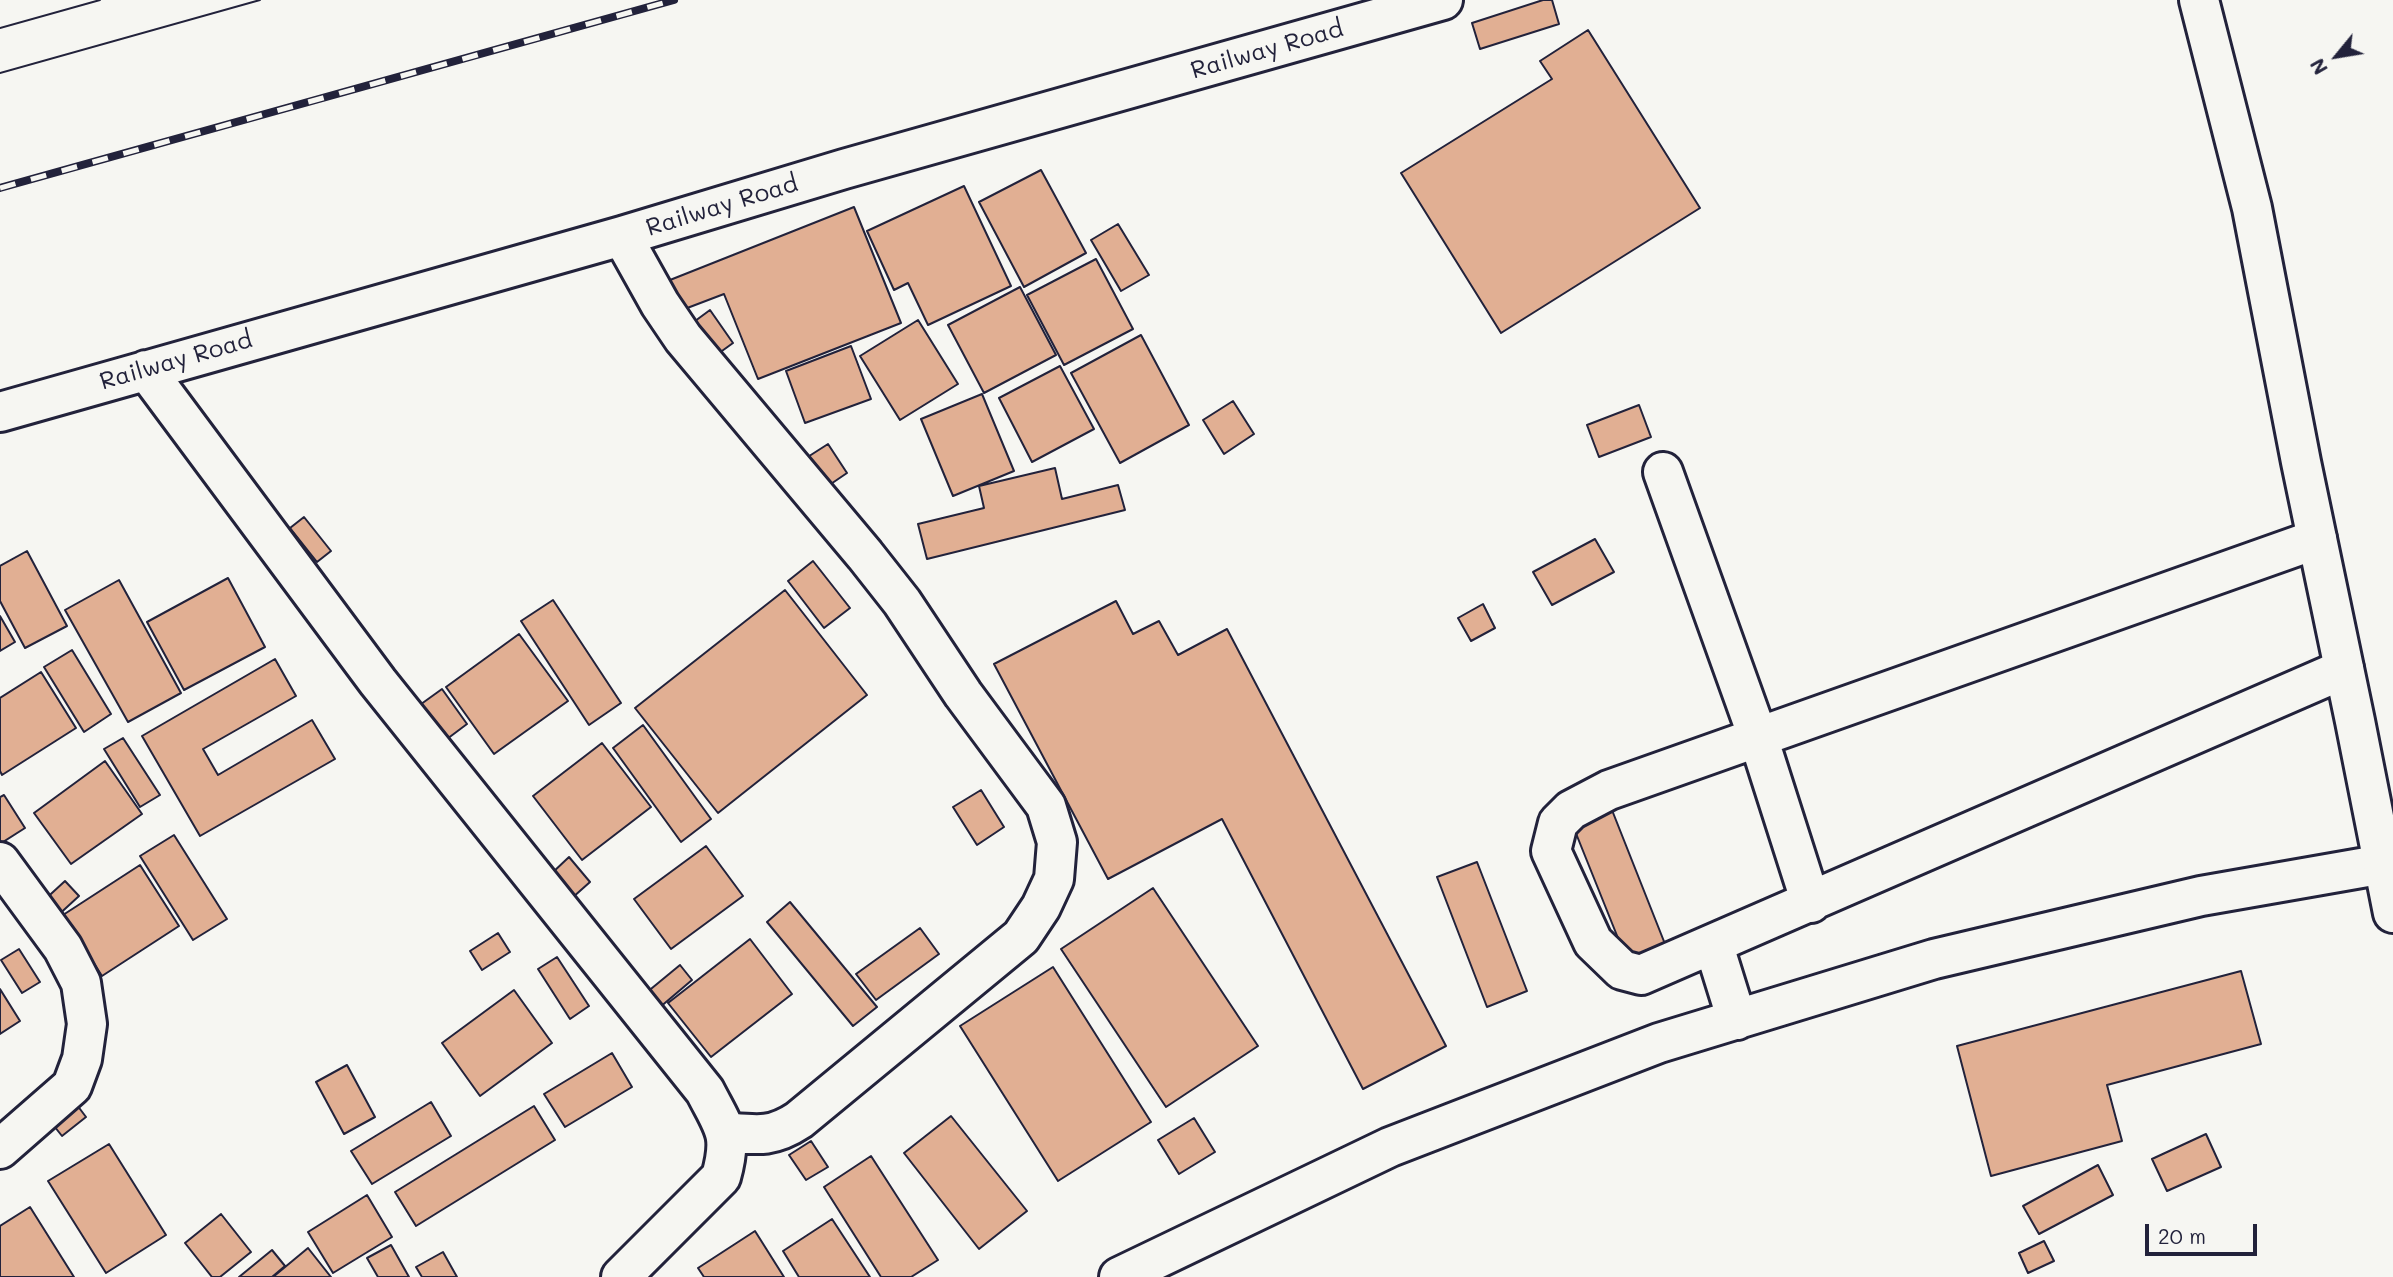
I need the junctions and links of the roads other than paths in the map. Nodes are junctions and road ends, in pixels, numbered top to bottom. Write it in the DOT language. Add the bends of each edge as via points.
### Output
graph roads {
  1 [pos="1443,0"];
  2 [pos="2199,0"];
  3 [pos="622,236"];
  4 [pos="146,370"];
  5 [pos="0,412"];
  6 [pos="1663,472"];
  7 [pos="2317,539"];
  8 [pos="2344,669"];
  9 [pos="1758,737"];
  10 [pos="0,862"];
  11 [pos="2384,864"];
  12 [pos="1811,903"];
  13 [pos="2393,913"];
  14 [pos="1714,946"];
  15 [pos="1737,1020"];
  16 [pos="726,1132"];
  17 [pos="0,1149"];
  18 [pos="621,1277"];
  19 [pos="1119,1277"];
  1 -- 3 [label="street, Railway Road"];
  2 -- 7 [label="street" via="2252,208"];
  3 -- 4 [label="street, Railway Road"];
  3 -- 16 [label="street" via="683,338 902,603 1046,806 1057,842 1055,879 1021,937 783,1131 763,1135"];
  4 -- 5 [label="street, Railway Road"];
  4 -- 16 [label="street" via="378,682 705,1091"];
  6 -- 9 [label="street"];
  7 -- 8 [label="street"];
  7 -- 9 [label="street"];
  8 -- 11 [label="street"];
  8 -- 12 [label="street"];
  9 -- 12 [label="street"];
  9 -- 14 [label="street" via="1609,790 1571,810 1558,823 1551,851 1593,942 1622,970 1641,975"];
  10 -- 17 [label="street" via="63,948 81,983 87,1024 72,1086"];
  11 -- 13 [label="street"];
  11 -- 15 [label="street" via="2201,896 1934,959"];
  12 -- 14 [label="street"];
  14 -- 15 [label="street"];
  15 -- 19 [label="street" via="1659,1043 1391,1147"];
  16 -- 18 [label="street" via="727,1156 720,1177"];
}
